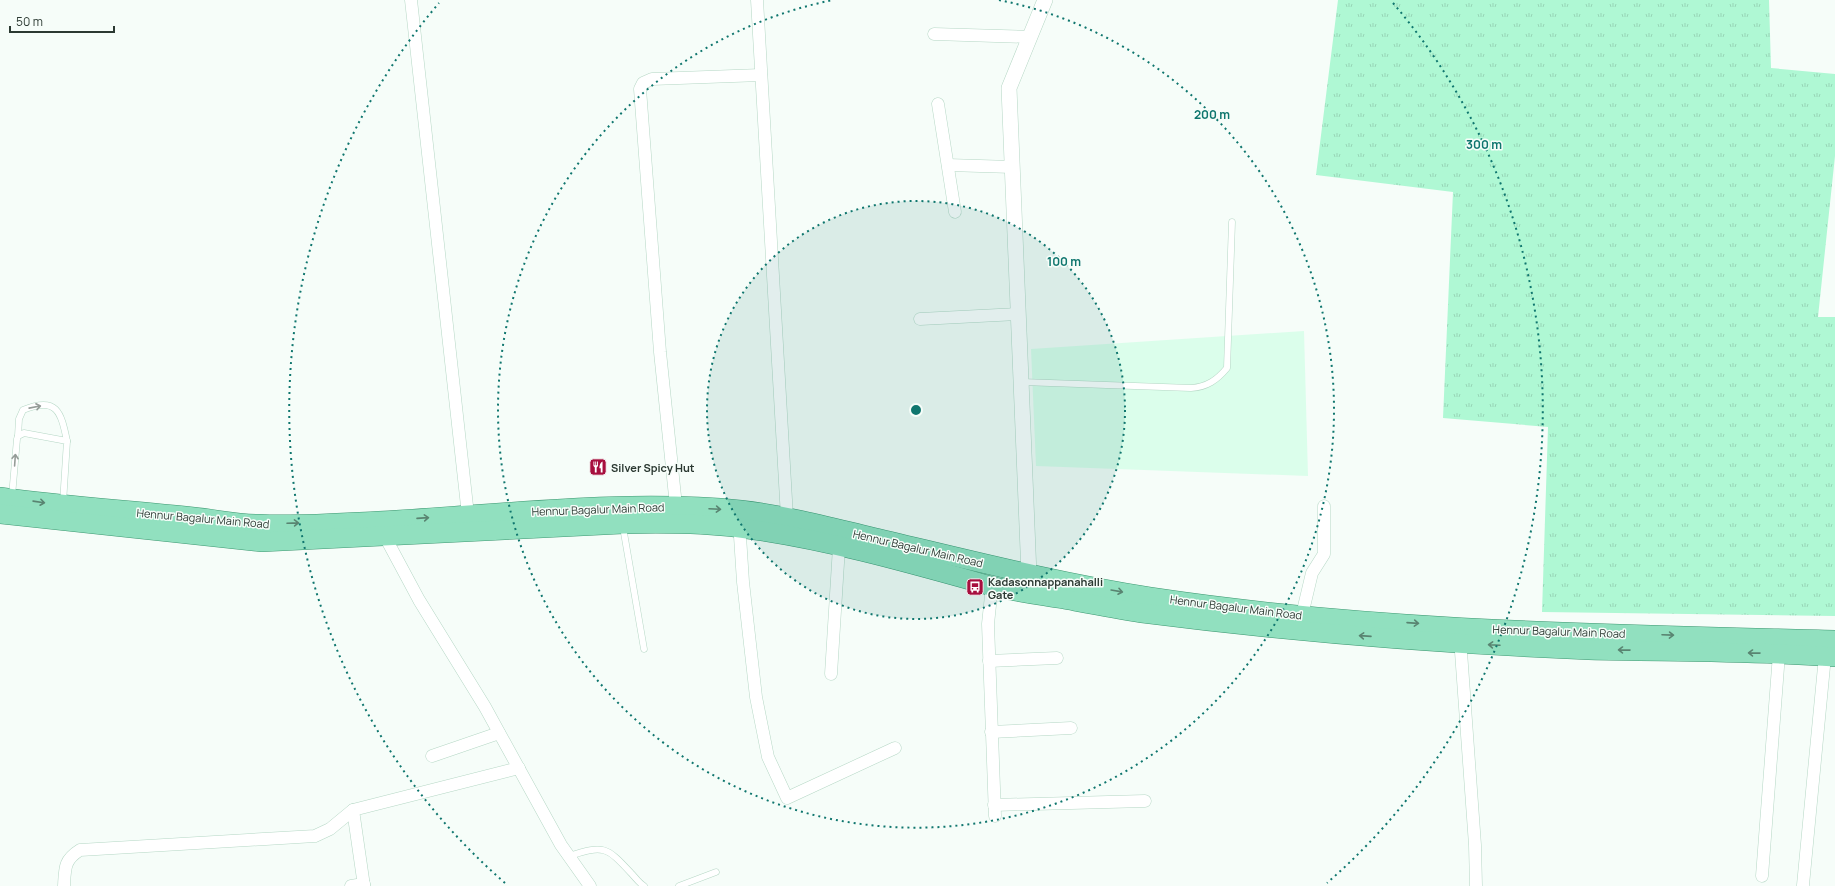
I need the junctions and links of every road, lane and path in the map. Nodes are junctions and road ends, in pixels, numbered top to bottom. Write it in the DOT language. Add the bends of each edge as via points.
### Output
graph roads {
  1 [pos="411,0"];
  2 [pos="757,0"];
  3 [pos="1045,0"];
  4 [pos="934,34"];
  5 [pos="1030,37"];
  6 [pos="761,75"];
  7 [pos="938,104"];
  8 [pos="948,165"];
  9 [pos="1012,167"];
  10 [pos="955,212"];
  11 [pos="1232,222"];
  12 [pos="1019,314"];
  13 [pos="920,319"];
  14 [pos="1022,382"];
  15 [pos="18,436"];
  16 [pos="66,441"];
  17 [pos="6,498"];
  18 [pos="676,506"];
  19 [pos="1324,506"];
  20 [pos="62,513"];
  21 [pos="0,514"];
  22 [pos="468,515"];
  23 [pos="787,517"];
  24 [pos="740,519"];
  25 [pos="623,524"];
  26 [pos="381,529"];
  27 [pos="839,547"];
  28 [pos="1028,584"];
  29 [pos="992,586"];
  30 [pos="1302,615"];
  31 [pos="1460,635"];
  32 [pos="1835,640"];
  33 [pos="644,649"];
  34 [pos="1779,654"];
  35 [pos="1830,656"];
  36 [pos="1056,658"];
  37 [pos="989,661"];
  38 [pos="831,674"];
  39 [pos="1071,728"];
  40 [pos="991,732"];
  41 [pos="499,733"];
  42 [pos="895,748"];
  43 [pos="432,756"];
  44 [pos="519,768"];
  45 [pos="1144,801"];
  46 [pos="353,810"];
  47 [pos="569,856"];
  48 [pos="716,872"];
  49 [pos="1762,876"];
  50 [pos="364,885"];
  51 [pos="1803,885"];
  52 [pos="64,886"];
  53 [pos="351,886"];
  54 [pos="590,886"];
  55 [pos="644,886"];
  56 [pos="680,886"];
  57 [pos="1476,886"];
  1 -- 22 [label="street"];
  2 -- 6 [label="street"];
  3 -- 5 [label="street"];
  4 -- 5 [label="street"];
  5 -- 9 [label="street" via="1009,88"];
  6 -- 18 [label="street" via="652,79 643,83 640,89 660,352"];
  6 -- 23 [label="street"];
  7 -- 8 [label="street"];
  8 -- 9 [label="street"];
  8 -- 10 [label="street"];
  9 -- 12 [label="street"];
  11 -- 14 [label="lane" via="1227,368 1219,378 1204,387 1191,388"];
  12 -- 13 [label="street"];
  12 -- 14 [label="street"];
  14 -- 28 [label="street"];
  15 -- 16 [label="lane" via="24,433"];
  15 -- 16 [label="lane, one-way" via="19,419 23,410 46,405 56,408 62,418"];
  17 -- 15 [label="lane, one-way"];
  16 -- 20 [label="lane"];
  17 -- 20 [label="main road, Hennur Bagalur Main Road, one-way"];
  18 -- 22 [label="main road, Hennur Bagalur Main Road"];
  18 -- 24 [label="main road, Hennur Bagalur Main Road, one-way"];
  19 -- 30 [label="street" via="1324,554 1312,573"];
  20 -- 21 [label="main road, Hennur Bagalur Main Road"];
  20 -- 26 [label="main road, Hennur Bagalur Main Road" via="262,542"];
  26 -- 22 [label="main road, Hennur Bagalur Main Road, one-way"];
  23 -- 24 [label="main road, Hennur Bagalur Main Road"];
  23 -- 28 [label="main road, Hennur Bagalur Main Road"];
  24 -- 25 [label="main road, Hennur Bagalur Main Road"];
  24 -- 27 [label="main road, Hennur Bagalur Main Road"];
  24 -- 42 [label="street" via="756,697 768,757 787,798"];
  25 -- 26 [label="main road, Hennur Bagalur Main Road"];
  25 -- 33 [label="lane"];
  26 -- 41 [label="street" via="419,600"];
  27 -- 29 [label="main road, Hennur Bagalur Main Road"];
  27 -- 38 [label="street"];
  28 -- 29 [label="main road, Hennur Bagalur Main Road"];
  28 -- 30 [label="main road, Hennur Bagalur Main Road, one-way"];
  31 -- 28 [label="main road, Hennur Bagalur Main Road, one-way" via="1299,631 1139,612"];
  29 -- 37 [label="street" via="988,624"];
  30 -- 31 [label="main road, Hennur Bagalur Main Road, one-way"];
  31 -- 32 [label="main road, Hennur Bagalur Main Road, one-way" via="1590,633"];
  34 -- 31 [label="main road, Hennur Bagalur Main Road, one-way" via="1589,650"];
  31 -- 57 [label="street"];
  34 -- 35 [label="main road, Hennur Bagalur Main Road"];
  34 -- 49 [label="street"];
  35 -- 51 [label="street"];
  36 -- 37 [label="street"];
  37 -- 40 [label="street"];
  39 -- 40 [label="street"];
  40 -- 45 [label="street" via="995,811"];
  41 -- 43 [label="street"];
  41 -- 44 [label="street"];
  44 -- 46 [label="street"];
  44 -- 47 [label="street"];
  46 -- 50 [label="street"];
  46 -- 52 [label="street" via="330,829 315,836 80,850 70,856 65,868"];
  47 -- 54 [label="street"];
  47 -- 55 [label="lane" via="602,849 613,854"];
  48 -- 56 [label="lane"];
  50 -- 53 [label="street"];
}
